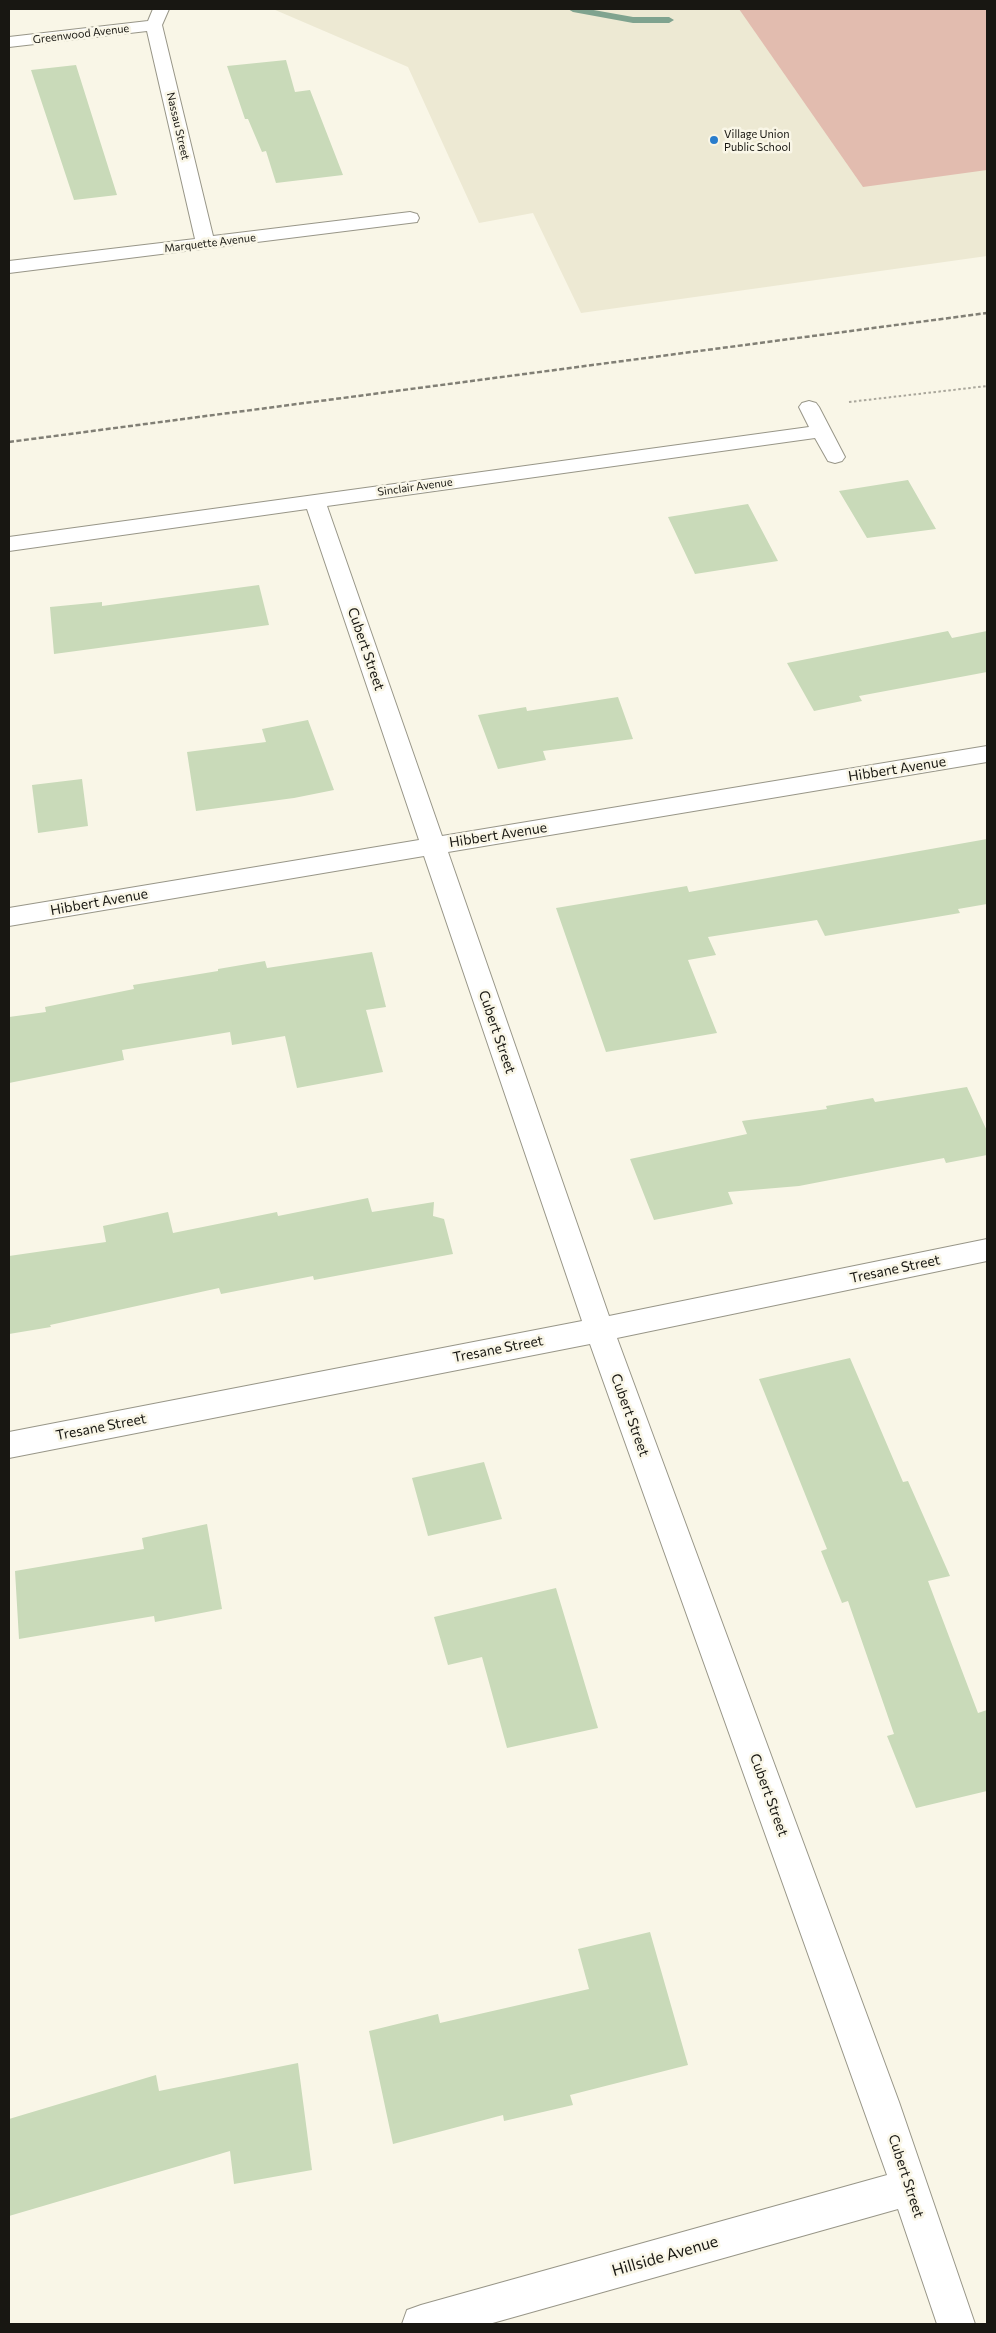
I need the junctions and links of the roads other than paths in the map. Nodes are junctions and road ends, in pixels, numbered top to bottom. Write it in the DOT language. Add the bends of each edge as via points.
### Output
graph roads {
  1 [pos="161,9"];
  2 [pos="154,25"];
  3 [pos="9,42"];
  4 [pos="410,218"];
  5 [pos="206,244"];
  6 [pos="9,266"];
  7 [pos="809,407"];
  8 [pos="821,431"];
  9 [pos="835,457"];
  10 [pos="315,501"];
  11 [pos="9,544"];
  12 [pos="987,754"];
  13 [pos="432,846"];
  14 [pos="9,917"];
  15 [pos="987,1250"];
  16 [pos="599,1330"];
  17 [pos="9,1445"];
  18 [pos="909,2187"];
  19 [pos="421,2324"];
  20 [pos="956,2324"];
  1 -- 2 [label="street"];
  2 -- 3 [label="street, Greenwood Avenue"];
  2 -- 5 [label="street, Nassau Street"];
  4 -- 5 [label="street, Marquette Avenue"];
  5 -- 6 [label="street, Marquette Avenue"];
  7 -- 8 [label="street"];
  8 -- 9 [label="street"];
  8 -- 10 [label="street, Sinclair Avenue"];
  10 -- 11 [label="street, Sinclair Avenue"];
  10 -- 13 [label="street, Cubert Street"];
  12 -- 13 [label="street, Hibbert Avenue"];
  13 -- 14 [label="street, Hibbert Avenue"];
  13 -- 16 [label="street, Cubert Street"];
  15 -- 16 [label="street, Tresane Street"];
  16 -- 17 [label="street, Tresane Street"];
  16 -- 18 [label="street, Cubert Street" via="882,2102"];
  18 -- 19 [label="street, Hillside Avenue"];
  18 -- 20 [label="street, Cubert Street"];
}
